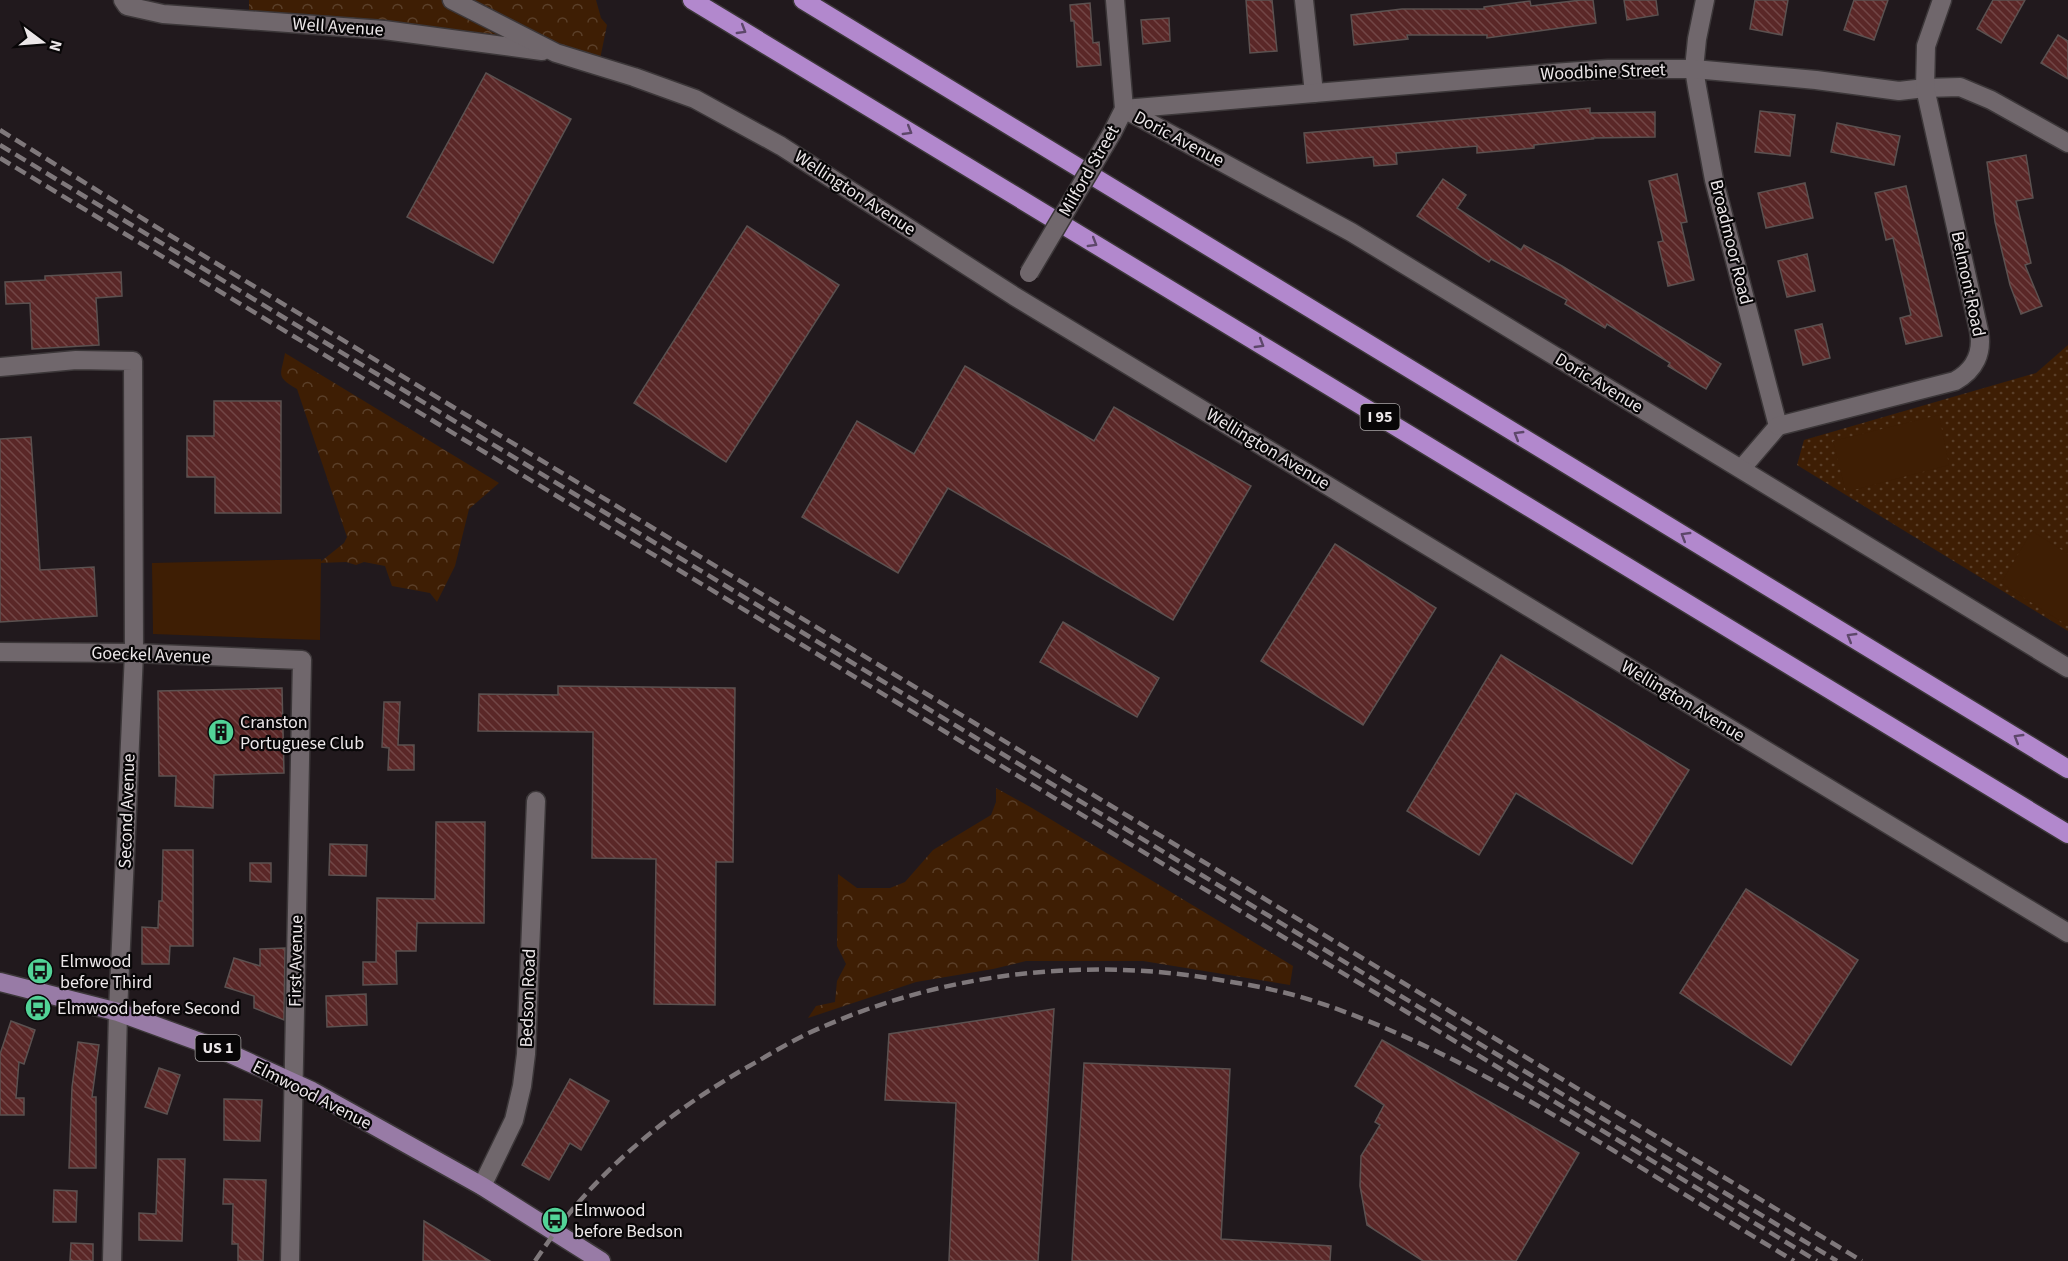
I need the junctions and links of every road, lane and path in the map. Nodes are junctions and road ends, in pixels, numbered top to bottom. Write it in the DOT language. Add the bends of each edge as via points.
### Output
graph roads {
  1 [pos="123,0"];
  2 [pos="452,0"];
  3 [pos="692,0"];
  4 [pos="803,0"];
  5 [pos="1114,0"];
  6 [pos="1304,0"];
  7 [pos="1705,0"];
  8 [pos="1942,0"];
  9 [pos="556,53"];
  10 [pos="1694,69"];
  11 [pos="1925,88"];
  12 [pos="1314,93"];
  13 [pos="1124,109"];
  14 [pos="2068,143"];
  15 [pos="1014,296"];
  16 [pos="0,367"];
  17 [pos="1778,426"];
  18 [pos="1742,468"];
  19 [pos="0,652"];
  20 [pos="134,653"];
  21 [pos="302,660"];
  22 [pos="2068,668"];
  23 [pos="2068,769"];
  24 [pos="536,801"];
  25 [pos="2068,834"];
  26 [pos="2068,933"];
  27 [pos="0,982"];
  28 [pos="118,1012"];
  29 [pos="295,1084"];
  30 [pos="483,1186"];
  31 [pos="112,1261"];
  32 [pos="290,1261"];
  33 [pos="601,1261"];
  1 -- 9 [label="street, Well Avenue" via="127,6 163,14 384,30"];
  2 -- 9 [label="street, Wellington Avenue"];
  3 -- 25 [label="highway, I 95, one-way"];
  23 -- 4 [label="highway, one-way"];
  5 -- 13 [label="street, Milford Street"];
  6 -- 12 [label="street"];
  7 -- 10 [label="street, Broadmoor Road"];
  8 -- 11 [label="street, Belmont Road" via="1926,46"];
  9 -- 15 [label="street, Wellington Avenue" via="695,99 781,146"];
  10 -- 11 [label="street, Woodbine Street" via="1899,91"];
  10 -- 12 [label="street, Woodbine Street" via="1553,72"];
  10 -- 17 [label="street, Broadmoor Road" via="1714,180"];
  11 -- 14 [label="street, Woodbine Street" via="1960,87"];
  11 -- 17 [label="street, Belmont Road" via="1982,344 1979,355 1966,375 1955,381"];
  12 -- 13 [label="street, Woodbine Street"];
  13 -- 15 [label="street, Milford Street, bridge"];
  13 -- 18 [label="street, Doric Avenue" via="1351,232"];
  15 -- 26 [label="street, Wellington Avenue"];
  16 -- 20 [label="street, Second Avenue" via="76,360 133,361"];
  17 -- 18 [label="street"];
  18 -- 22 [label="street, Doric Avenue"];
  19 -- 20 [label="street, Goeckel Avenue"];
  20 -- 21 [label="street, Goeckel Avenue"];
  20 -- 28 [label="street, Second Avenue"];
  21 -- 29 [label="street, First Avenue"];
  24 -- 30 [label="street, Bedson Road" via="522,1086 514,1120"];
  27 -- 28 [label="main road, Elmwood Avenue / US 1"];
  28 -- 29 [label="main road, Elmwood Avenue / US 1" via="222,1050"];
  28 -- 31 [label="street, Second Avenue"];
  29 -- 30 [label="main road, Elmwood Avenue / US 1"];
  29 -- 32 [label="street, First Avenue"];
  30 -- 33 [label="main road, Elmwood Avenue / US 1"];
}
